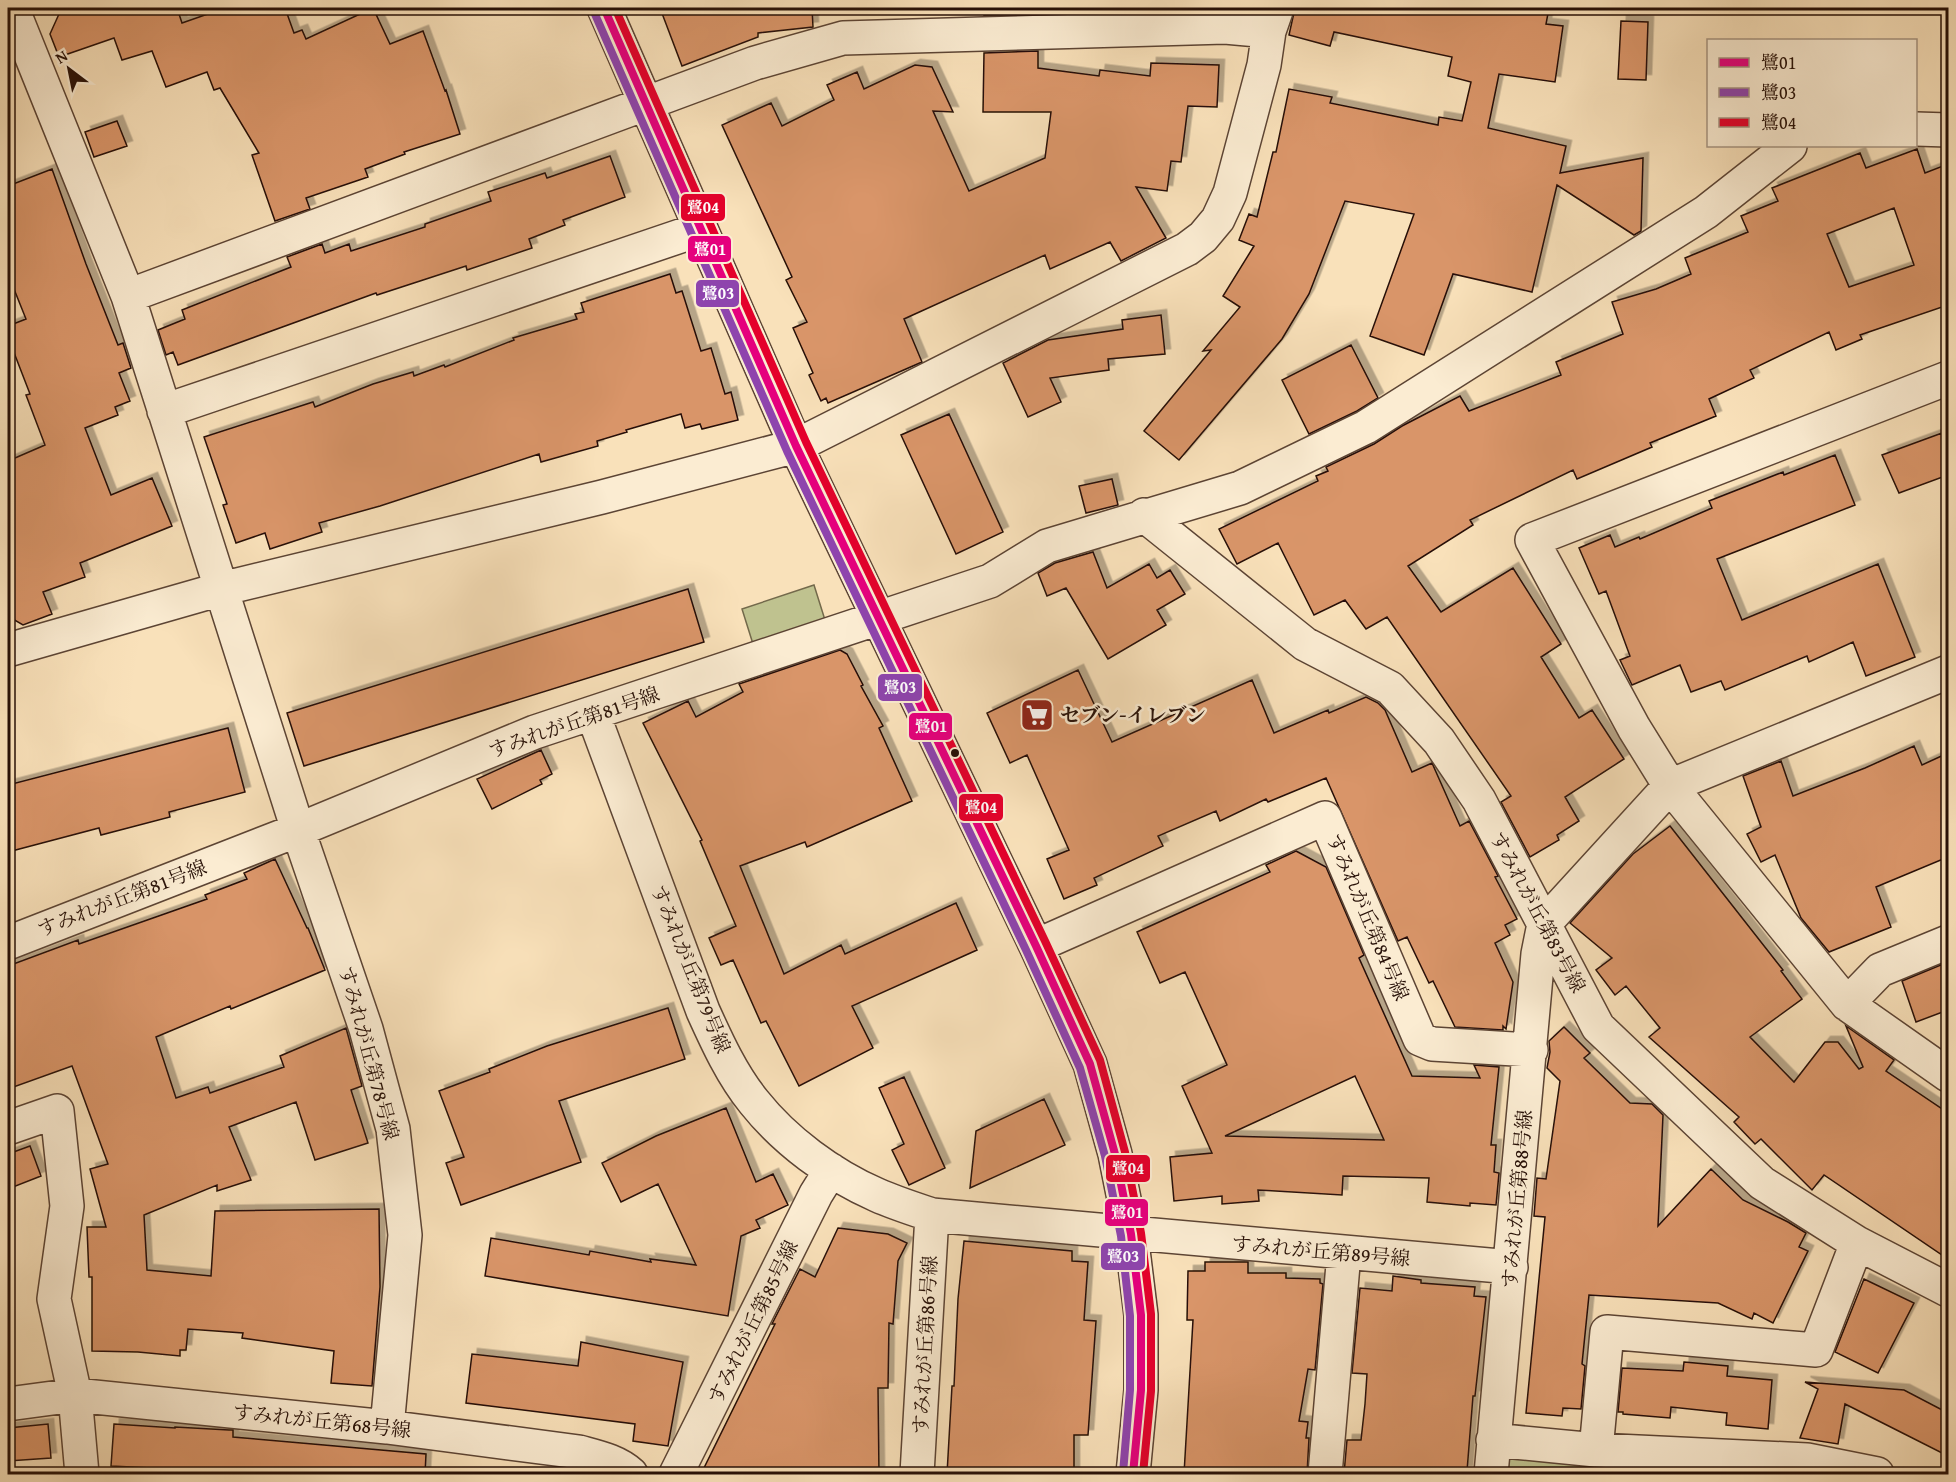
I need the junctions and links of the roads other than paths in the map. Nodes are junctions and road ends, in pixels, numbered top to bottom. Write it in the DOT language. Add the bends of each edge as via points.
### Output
graph roads {
  1 [pos="12,8"];
  2 [pos="604,8"];
  3 [pos="1273,19"];
  4 [pos="645,105"];
  5 [pos="1917,129"];
  6 [pos="1948,130"];
  7 [pos="1790,147"];
  8 [pos="702,229"];
  9 [pos="128,296"];
  10 [pos="1948,378"];
  11 [pos="165,411"];
  12 [pos="796,446"];
  13 [pos="1144,515"];
  14 [pos="221,589"];
  15 [pos="880,618"];
  16 [pos="8,650"];
  17 [pos="1948,672"];
  18 [pos="593,714"];
  19 [pos="1670,786"];
  20 [pos="298,830"];
  21 [pos="1544,924"];
  22 [pos="1948,942"];
  23 [pos="8,943"];
  24 [pos="1036,946"];
  25 [pos="1847,1004"];
  26 [pos="1531,1050"];
  27 [pos="1948,1075"];
  28 [pos="8,1128"];
  29 [pos="831,1170"];
  30 [pos="932,1215"];
  31 [pos="1131,1234"];
  32 [pos="1857,1243"];
  33 [pos="1344,1253"];
  34 [pos="1510,1267"];
  35 [pos="1948,1290"];
  36 [pos="75,1395"];
  37 [pos="8,1404"];
  38 [pos="387,1427"];
  39 [pos="1493,1440"];
  40 [pos="1596,1450"];
  41 [pos="82,1474"];
  42 [pos="631,1474"];
  43 [pos="676,1474"];
  44 [pos="917,1474"];
  45 [pos="1133,1474"];
  46 [pos="1325,1474"];
  47 [pos="1491,1474"];
  48 [pos="1877,1474"];
  1 -- 9 [label="street, すみれが丘第78号線"];
  2 -- 4 [label="street"];
  3 -- 4 [label="street" via="1225,27 843,38 755,63"];
  3 -- 12 [label="street" via="1230,194 1218,219 1203,237 1176,255"];
  4 -- 8 [label="street"];
  4 -- 9 [label="street"];
  5 -- 6 [label="street"];
  7 -- 13 [label="street, すみれが丘第81号線" via="1706,212 1366,427 1240,488"];
  8 -- 11 [label="street"];
  8 -- 12 [label="street"];
  9 -- 11 [label="street, すみれが丘第78号線"];
  10 -- 19 [label="street" via="1532,540 1634,728"];
  11 -- 14 [label="street, すみれが丘第78号線"];
  12 -- 14 [label="street"];
  12 -- 15 [label="street"];
  13 -- 15 [label="street, すみれが丘第81号線" via="1047,546 990,581"];
  13 -- 21 [label="street, すみれが丘第83号線" via="1305,644 1390,688 1439,741 1479,800"];
  14 -- 16 [label="street"];
  14 -- 20 [label="street, すみれが丘第78号線"];
  15 -- 18 [label="street, すみれが丘第81号線"];
  15 -- 24 [label="street"];
  17 -- 19 [label="street"];
  18 -- 20 [label="street, すみれが丘第81号線" via="535,732"];
  18 -- 29 [label="street, すみれが丘第79号線" via="703,1011 724,1055 753,1102 791,1140"];
  19 -- 21 [label="street"];
  19 -- 25 [label="street"];
  20 -- 23 [label="street, すみれが丘第81号線"];
  20 -- 38 [label="street, すみれが丘第78号線" via="366,1029 393,1129 405,1234"];
  21 -- 26 [label="street, すみれが丘第88号線"];
  21 -- 32 [label="street, すみれが丘第83号線" via="1598,1028 1762,1183"];
  22 -- 25 [label="street" via="1880,970"];
  24 -- 26 [label="street, すみれが丘第84号線" via="1325,818 1420,1039 1432,1044"];
  24 -- 31 [label="street" via="1090,1064 1115,1154"];
  25 -- 27 [label="street"];
  26 -- 34 [label="street, すみれが丘第88号線"];
  28 -- 36 [label="street" via="57,1111 67,1206 54,1299"];
  29 -- 30 [label="street, すみれが丘第79号線" via="878,1195"];
  29 -- 43 [label="street, すみれが丘第85号線"];
  30 -- 31 [label="street, すみれが丘第79号線"];
  30 -- 44 [label="street, すみれが丘第86号線"];
  31 -- 33 [label="street, すみれが丘第89号線"];
  31 -- 45 [label="street" via="1141,1314 1141,1390"];
  32 -- 35 [label="street, すみれが丘第83号線"];
  32 -- 40 [label="street" via="1816,1350 1607,1332"];
  33 -- 34 [label="street, すみれが丘第89号線"];
  33 -- 46 [label="street"];
  34 -- 39 [label="street, すみれが丘第88号線"];
  36 -- 37 [label="street, すみれが丘第68号線"];
  36 -- 38 [label="street, すみれが丘第68号線"];
  36 -- 41 [label="street"];
  38 -- 42 [label="street, すみれが丘第68号線" via="579,1452 604,1459"];
  39 -- 40 [label="street"];
  39 -- 47 [label="street, すみれが丘第88号線"];
  40 -- 48 [label="street" via="1807,1460"];
}
